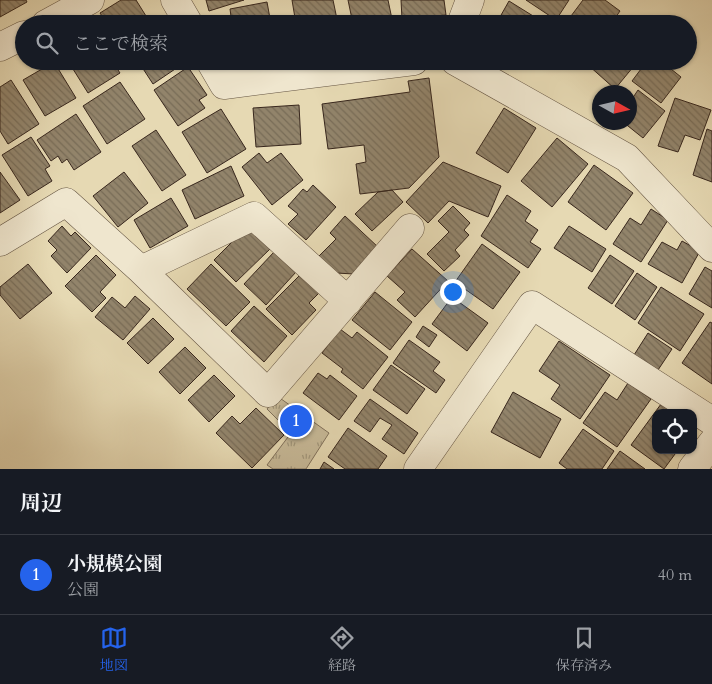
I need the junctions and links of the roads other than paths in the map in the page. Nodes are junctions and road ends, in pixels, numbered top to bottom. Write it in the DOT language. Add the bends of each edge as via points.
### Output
graph roads {
  1 [pos="90,0"];
  2 [pos="175,0"];
  3 [pos="470,0"];
  4 [pos="62,15"];
  5 [pos="184,15"];
  6 [pos="464,15"];
  7 [pos="15,40"];
  8 [pos="0,47"];
  9 [pos="215,70"];
  10 [pos="343,70"];
  11 [pos="471,70"];
  12 [pos="410,228"];
  13 [pos="0,242"];
  14 [pos="712,248"];
  15 [pos="141,270"];
  16 [pos="348,301"];
  17 [pos="712,421"];
  18 [pos="712,443"];
  19 [pos="418,469"];
  20 [pos="692,469"];
  1 -- 4 [label="street"];
  2 -- 5 [label="street"];
  3 -- 6 [label="street"];
  7 -- 8 [label="street"];
  9 -- 10 [label="street" via="224,85"];
  11 -- 14 [label="street" via="626,158"];
  12 -- 16 [label="street"];
  13 -- 15 [label="street" via="66,202"];
  15 -- 16 [label="street" via="254,216"];
  15 -- 16 [label="street" via="268,393"];
  17 -- 19 [label="street" via="532,305"];
  18 -- 20 [label="street"];
}
